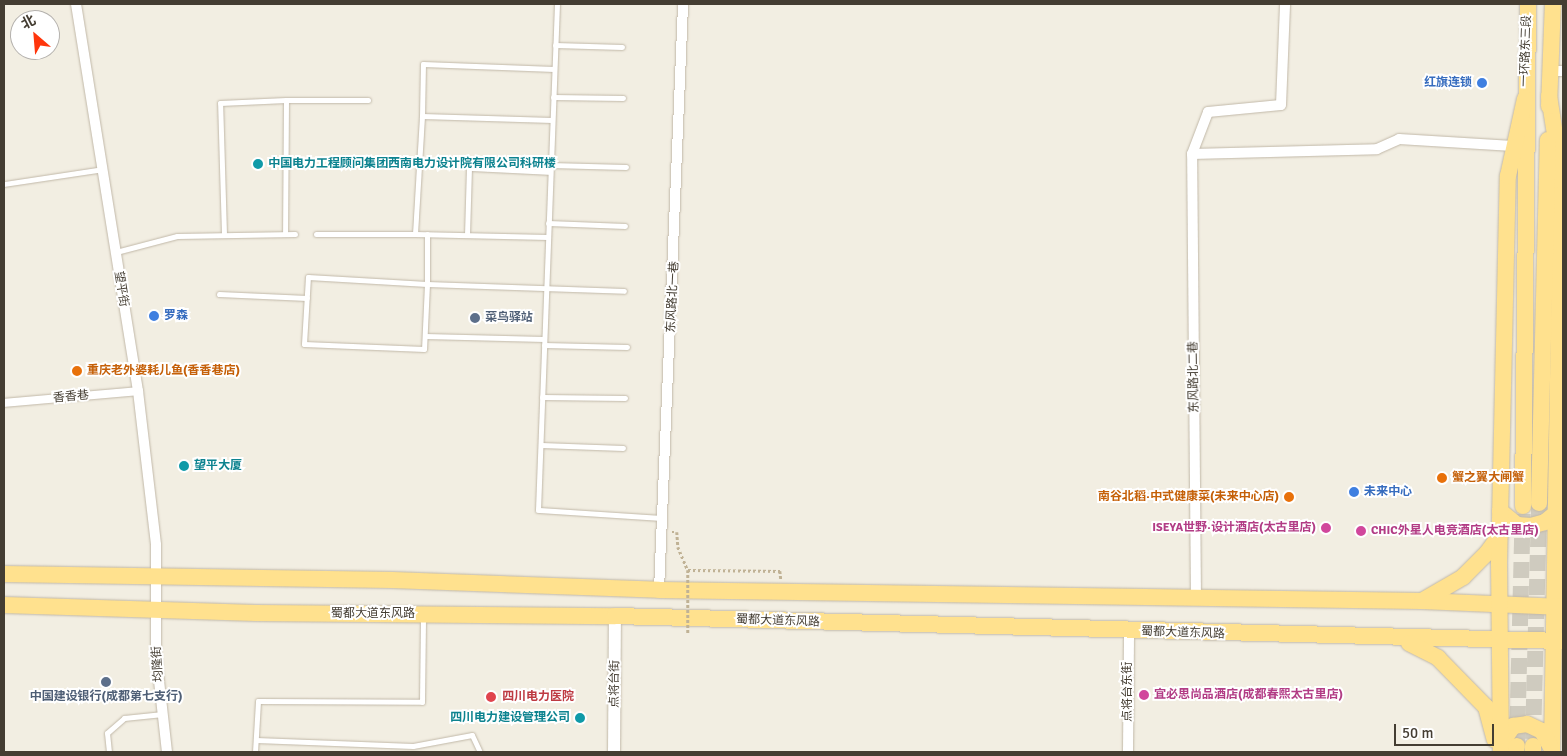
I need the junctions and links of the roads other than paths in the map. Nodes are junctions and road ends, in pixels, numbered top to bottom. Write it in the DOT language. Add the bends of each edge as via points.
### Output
graph roads {
  1 [pos="76,4"];
  2 [pos="557,4"];
  3 [pos="683,4"];
  4 [pos="1285,4"];
  5 [pos="1528,4"];
  6 [pos="1553,4"];
  7 [pos="555,45"];
  8 [pos="622,47"];
  9 [pos="554,68"];
  10 [pos="1557,71"];
  11 [pos="1549,96"];
  12 [pos="553,97"];
  13 [pos="623,98"];
  14 [pos="1525,98"];
  15 [pos="286,100"];
  16 [pos="368,100"];
  17 [pos="422,116"];
  18 [pos="552,120"];
  19 [pos="1513,146"];
  20 [pos="1192,154"];
  21 [pos="550,165"];
  22 [pos="626,167"];
  23 [pos="104,169"];
  24 [pos="550,172"];
  25 [pos="4,184"];
  26 [pos="548,222"];
  27 [pos="625,226"];
  28 [pos="224,234"];
  29 [pos="285,234"];
  30 [pos="296,234"];
  31 [pos="316,234"];
  32 [pos="415,234"];
  33 [pos="427,234"];
  34 [pos="467,235"];
  35 [pos="548,237"];
  36 [pos="115,252"];
  37 [pos="427,284"];
  38 [pos="546,288"];
  39 [pos="624,290"];
  40 [pos="219,294"];
  41 [pos="307,298"];
  42 [pos="425,336"];
  43 [pos="544,342"];
  44 [pos="626,347"];
  45 [pos="138,391"];
  46 [pos="542,397"];
  47 [pos="625,398"];
  48 [pos="4,403"];
  49 [pos="541,445"];
  50 [pos="623,448"];
  51 [pos="1500,510"];
  52 [pos="663,518"];
  53 [pos="1554,519"];
  54 [pos="1500,535"];
  55 [pos="1563,560"];
  56 [pos="4,574"];
  57 [pos="157,576"];
  58 [pos="659,590"];
  59 [pos="1196,599"];
  60 [pos="1422,600"];
  61 [pos="4,605"];
  62 [pos="1499,606"];
  63 [pos="1558,607"];
  64 [pos="158,608"];
  65 [pos="423,614"];
  66 [pos="615,616"];
  67 [pos="1128,631"];
  68 [pos="1387,638"];
  69 [pos="1500,640"];
  70 [pos="1558,641"];
  71 [pos="1558,707"];
  72 [pos="163,714"];
  73 [pos="256,740"];
  74 [pos="1506,749"];
  75 [pos="1552,750"];
  76 [pos="109,752"];
  77 [pos="167,752"];
  78 [pos="255,752"];
  79 [pos="480,752"];
  80 [pos="614,752"];
  81 [pos="1128,752"];
  1 -- 23 [label="street, 望平街"];
  2 -- 7 [label="lane"];
  3 -- 52 [label="street, 东风路北一巷"];
  4 -- 20 [label="street, 东风路北二巷" via="1281,105 1208,112"];
  5 -- 14 [label="main road, 一环路东三段"];
  6 -- 10 [label="main road, 一环路东三段"];
  7 -- 8 [label="lane"];
  7 -- 9 [label="lane"];
  9 -- 12 [label="lane"];
  9 -- 17 [label="lane" via="423,64"];
  10 -- 11 [label="main road, 一环路东三段"];
  11 -- 14 [label="main road" via="1531,504"];
  11 -- 53 [label="main road" via="1561,195"];
  12 -- 13 [label="lane"];
  12 -- 18 [label="lane"];
  14 -- 19 [label="main road"];
  15 -- 16 [label="lane"];
  15 -- 28 [label="lane" via="220,103"];
  15 -- 29 [label="lane"];
  17 -- 18 [label="lane"];
  17 -- 32 [label="lane"];
  18 -- 21 [label="lane"];
  19 -- 20 [label="street" via="1399,139 1377,149"];
  19 -- 51 [label="main road" via="1508,176"];
  20 -- 59 [label="street, 东风路北二巷"];
  21 -- 22 [label="lane"];
  21 -- 24 [label="lane"];
  23 -- 25 [label="lane"];
  23 -- 36 [label="street, 望平街"];
  24 -- 26 [label="lane"];
  24 -- 34 [label="lane" via="469,168"];
  26 -- 27 [label="lane"];
  26 -- 35 [label="lane"];
  28 -- 29 [label="lane"];
  28 -- 36 [label="lane" via="177,236"];
  29 -- 30 [label="lane"];
  31 -- 32 [label="lane"];
  32 -- 33 [label="lane"];
  33 -- 34 [label="lane"];
  33 -- 37 [label="lane"];
  34 -- 35 [label="lane"];
  35 -- 38 [label="lane"];
  36 -- 45 [label="street, 望平街"];
  37 -- 38 [label="lane"];
  37 -- 41 [label="lane" via="308,277"];
  37 -- 42 [label="lane"];
  38 -- 39 [label="lane"];
  38 -- 43 [label="lane"];
  40 -- 41 [label="lane"];
  41 -- 42 [label="lane" via="304,344 424,349"];
  42 -- 43 [label="lane"];
  43 -- 44 [label="lane"];
  43 -- 46 [label="lane"];
  45 -- 48 [label="street, 香香巷"];
  45 -- 57 [label="street, 望平街"];
  46 -- 47 [label="lane"];
  46 -- 49 [label="lane"];
  49 -- 50 [label="lane"];
  49 -- 52 [label="lane" via="538,510"];
  51 -- 53 [label="main road" via="1516,525 1531,526"];
  51 -- 54 [label="main road"];
  52 -- 58 [label="street, 东风路北一巷"];
  53 -- 55 [label="main road"];
  53 -- 63 [label="main road"];
  54 -- 60 [label="main road" via="1487,554 1463,576"];
  54 -- 62 [label="main road"];
  56 -- 57 [label="main road"];
  57 -- 58 [label="main road" via="392,580"];
  57 -- 64 [label="street, 均隆街"];
  58 -- 59 [label="main road"];
  59 -- 60 [label="main road"];
  60 -- 62 [label="main road"];
  61 -- 64 [label="main road, 蜀都大道东风路"];
  62 -- 63 [label="main road"];
  62 -- 69 [label="main road"];
  63 -- 70 [label="main road"];
  64 -- 65 [label="main road, 蜀都大道东风路"];
  64 -- 72 [label="street, 均隆街" via="156,654"];
  65 -- 66 [label="main road, 蜀都大道东风路"];
  65 -- 73 [label="lane" via="422,702 258,701"];
  66 -- 67 [label="main road, 蜀都大道东风路"];
  66 -- 80 [label="street, 点将台街"];
  67 -- 68 [label="main road, 蜀都大道东风路"];
  67 -- 81 [label="street, 点将台东街"];
  68 -- 69 [label="main road, 蜀都大道东风路"];
  68 -- 74 [label="main road" via="1420,647 1438,658 1486,707"];
  69 -- 70 [label="main road, 蜀都大道东风路"];
  69 -- 74 [label="main road"];
  70 -- 71 [label="main road"];
  71 -- 75 [label="main road"];
  72 -- 76 [label="lane" via="124,718 107,733"];
  72 -- 77 [label="street, 均隆街"];
  73 -- 78 [label="lane"];
  73 -- 79 [label="lane" via="414,746 472,735"];
  74 -- 75 [label="main road" via="1513,726 1528,724 1542,730"];
}
